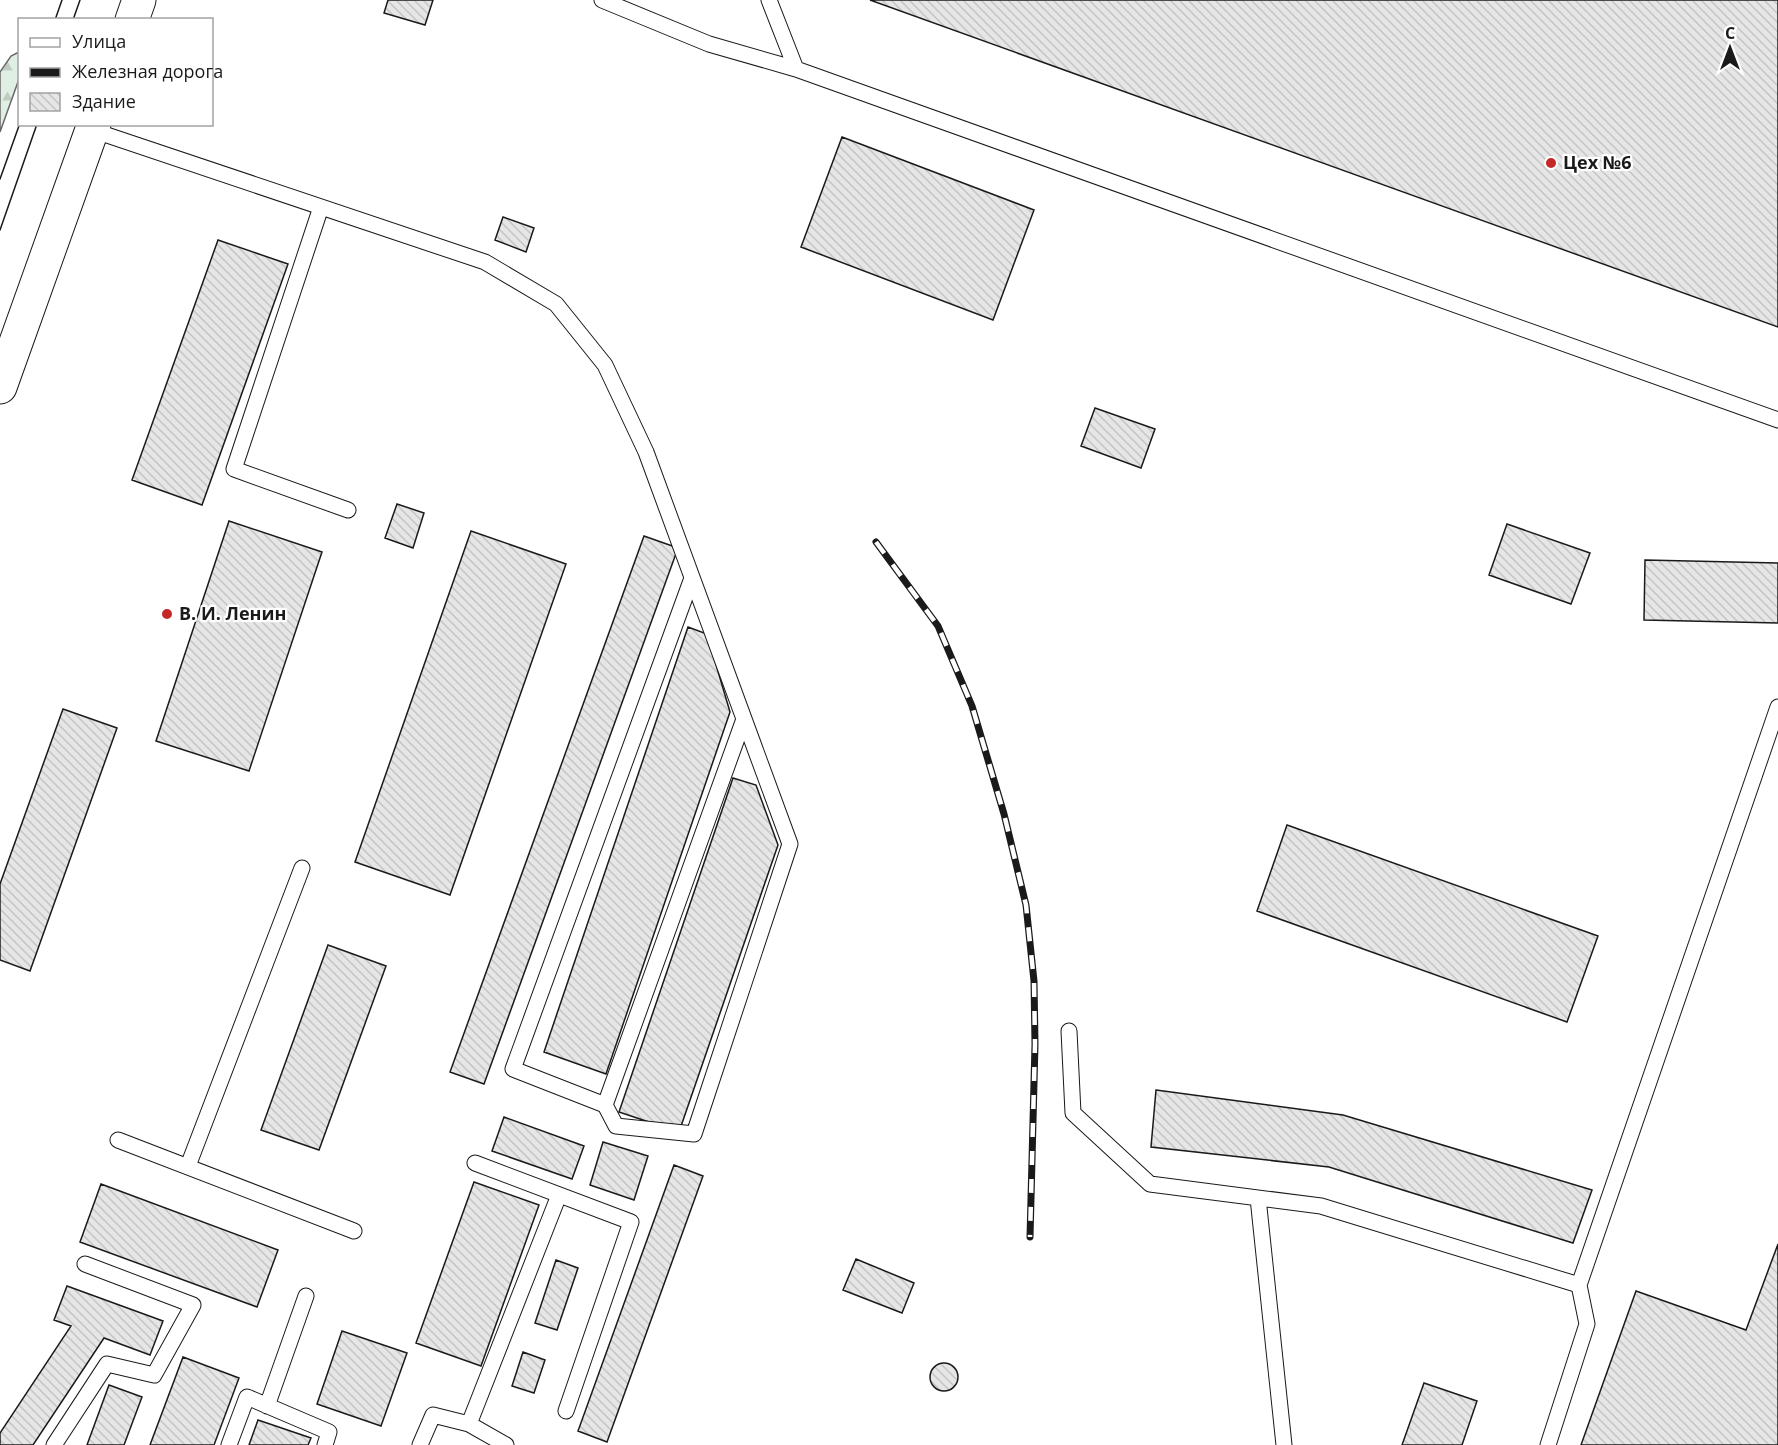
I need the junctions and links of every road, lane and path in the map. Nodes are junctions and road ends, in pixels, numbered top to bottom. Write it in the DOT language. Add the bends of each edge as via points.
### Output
graph roads {
  1 [pos="139,0"];
  2 [pos="602,0"];
  3 [pos="770,0"];
  4 [pos="133,18"];
  5 [pos="796,69"];
  6 [pos="93,127"];
  7 [pos="321,207"];
  8 [pos="0,387"];
  9 [pos="1778,420"];
  10 [pos="348,510"];
  11 [pos="692,578"];
  12 [pos="1778,707"];
  13 [pos="744,719"];
  14 [pos="302,868"];
  15 [pos="1069,1031"];
  16 [pos="605,1105"];
  17 [pos="118,1140"];
  18 [pos="475,1163"];
  19 [pos="188,1166"];
  20 [pos="559,1195"];
  21 [pos="1258,1198"];
  22 [pos="354,1231"];
  23 [pos="85,1264"];
  24 [pos="1579,1285"];
  25 [pos="306,1296"];
  26 [pos="267,1406"];
  27 [pos="566,1411"];
  28 [pos="469,1424"];
  29 [pos="54,1445"];
  30 [pos="229,1445"];
  31 [pos="325,1445"];
  32 [pos="420,1445"];
  33 [pos="506,1445"];
  34 [pos="1284,1445"];
  35 [pos="1548,1445"];
  1 -- 4 [label="main road"];
  2 -- 5 [label="lane" via="709,44"];
  3 -- 5 [label="lane"];
  5 -- 9 [label="lane"];
  6 -- 7 [label="lane"];
  6 -- 8 [label="main road"];
  7 -- 10 [label="lane" via="234,469"];
  7 -- 11 [label="lane" via="485,262 556,304 605,365 646,452"];
  11 -- 13 [label="lane"];
  11 -- 16 [label="lane" via="513,1069"];
  12 -- 24 [label="lane"];
  13 -- 16 [label="lane"];
  13 -- 16 [label="lane" via="790,844 694,1134 616,1126"];
  14 -- 19 [label="lane"];
  15 -- 21 [label="lane" via="1073,1113 1150,1184"];
  17 -- 19 [label="lane"];
  18 -- 20 [label="lane"];
  19 -- 22 [label="lane"];
  20 -- 27 [label="lane" via="631,1222"];
  20 -- 28 [label="lane"];
  21 -- 24 [label="lane" via="1321,1206"];
  21 -- 34 [label="lane"];
  23 -- 29 [label="lane" via="193,1305 154,1375 106,1364"];
  24 -- 35 [label="lane" via="1587,1324"];
  25 -- 26 [label="lane"];
  26 -- 30 [label="lane" via="247,1397"];
  26 -- 31 [label="lane" via="330,1432"];
  28 -- 32 [label="lane" via="433,1415"];
  28 -- 33 [label="lane"];
}
